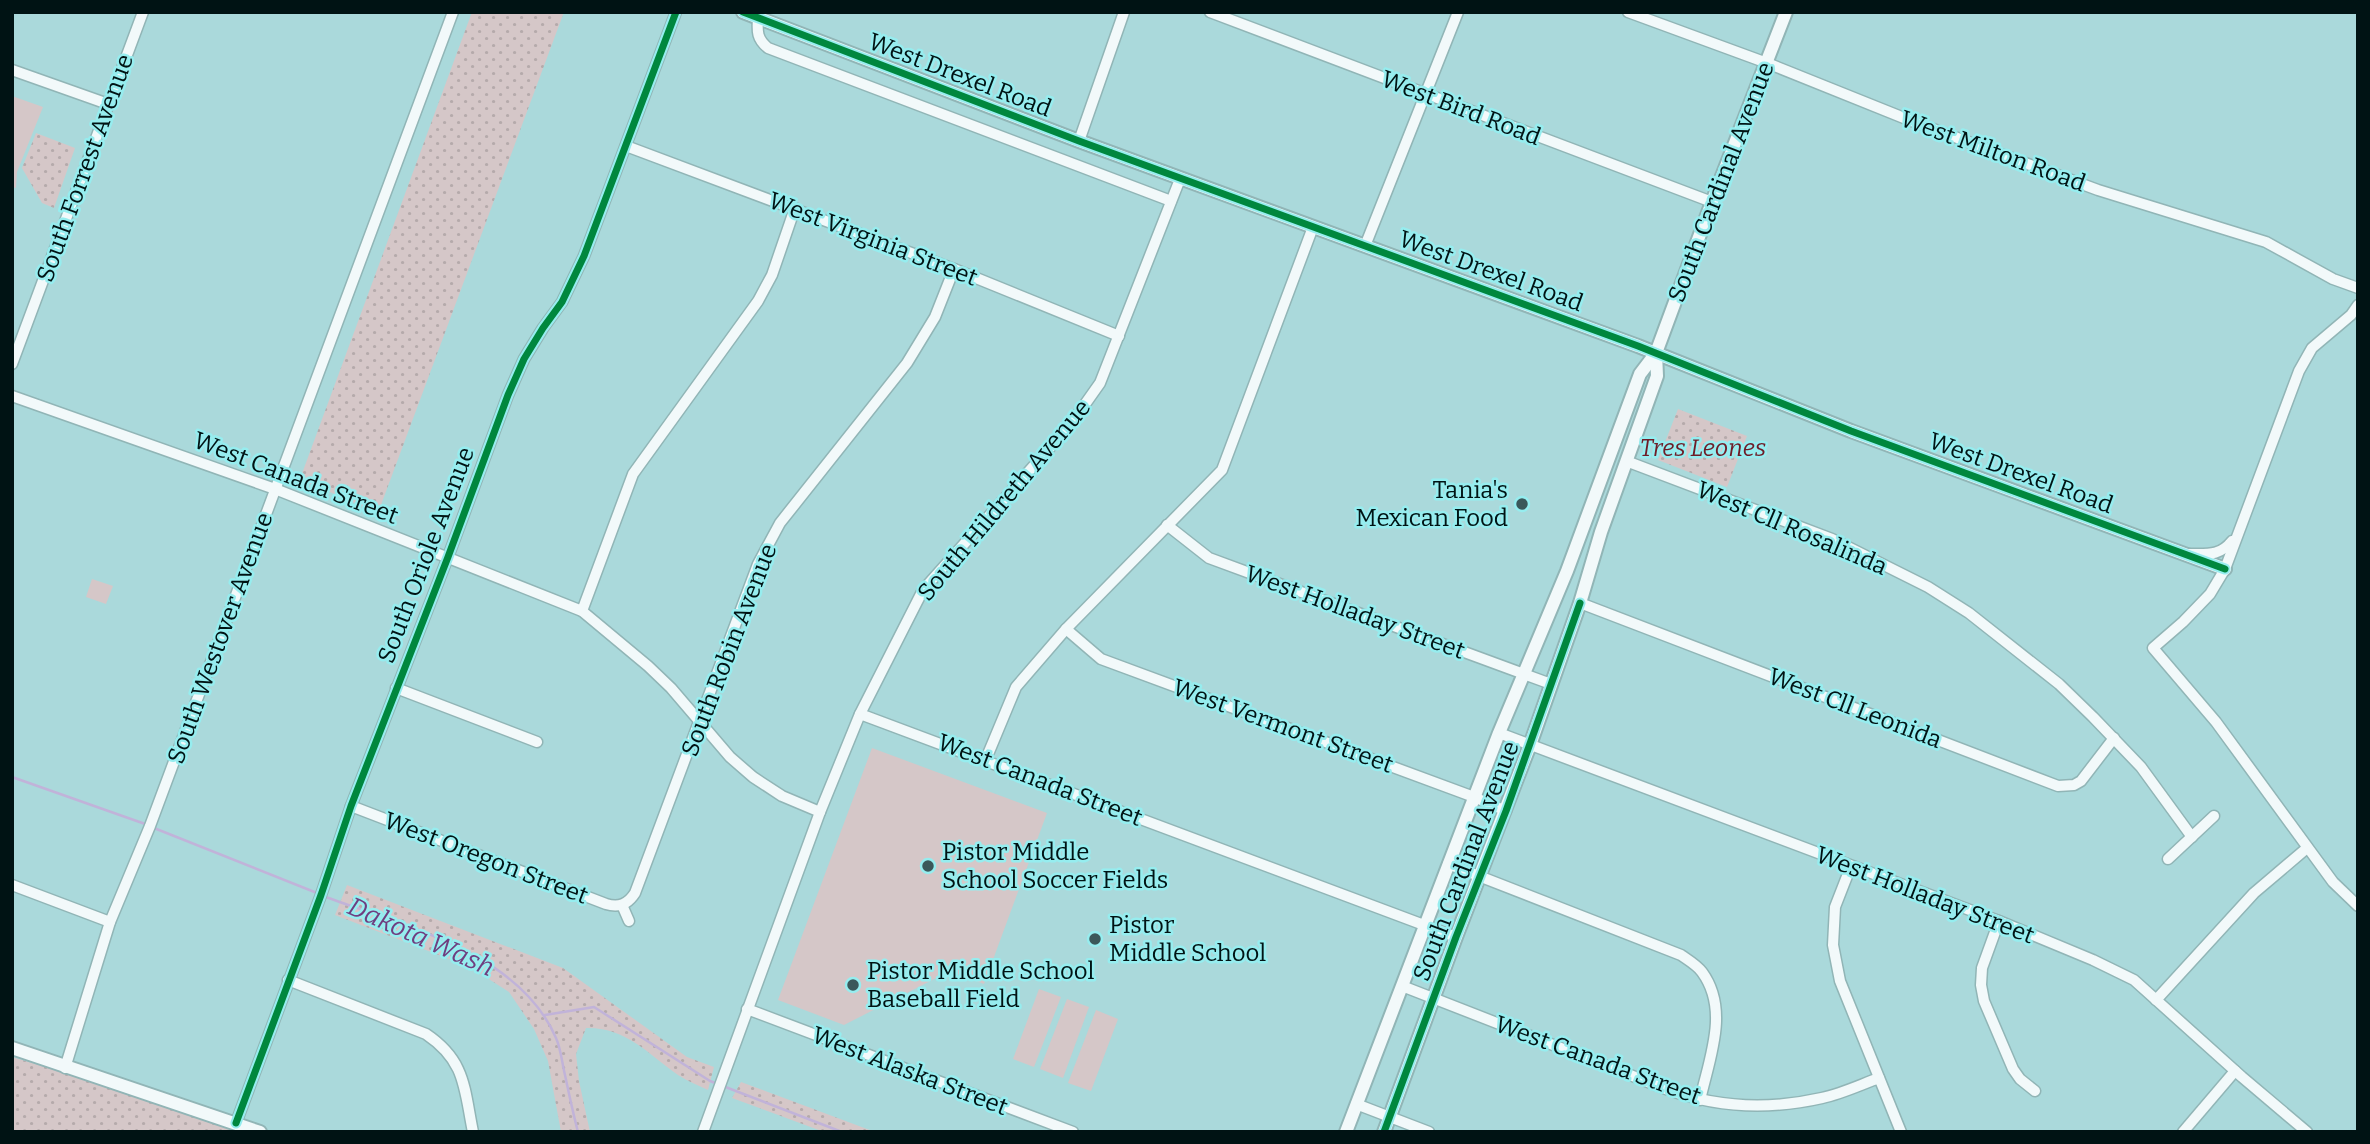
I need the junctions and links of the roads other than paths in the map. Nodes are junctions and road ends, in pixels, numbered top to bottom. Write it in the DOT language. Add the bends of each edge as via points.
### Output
graph roads {
  1 [pos="143,12"];
  2 [pos="453,12"];
  3 [pos="676,12"];
  4 [pos="743,12"];
  5 [pos="1124,12"];
  6 [pos="1210,12"];
  7 [pos="1458,12"];
  8 [pos="1628,12"];
  9 [pos="1786,12"];
  10 [pos="758,18"];
  11 [pos="1768,62"];
  12 [pos="12,70"];
  13 [pos="1426,95"];
  14 [pos="108,104"];
  15 [pos="1079,141"];
  16 [pos="626,146"];
  17 [pos="1180,179"];
  18 [pos="1171,201"];
  19 [pos="1712,202"];
  20 [pos="795,208"];
  21 [pos="1313,227"];
  22 [pos="1365,246"];
  23 [pos="954,269"];
  24 [pos="2358,288"];
  25 [pos="2358,305"];
  26 [pos="1119,336"];
  27 [pos="1656,353"];
  28 [pos="12,364"];
  29 [pos="12,396"];
  30 [pos="1626,461"];
  31 [pos="275,489"];
  32 [pos="1167,525"];
  33 [pos="2237,535"];
  34 [pos="2183,553"];
  35 [pos="448,557"];
  36 [pos="2225,569"];
  37 [pos="1580,603"];
  38 [pos="582,611"];
  39 [pos="1066,629"];
  40 [pos="1525,674"];
  41 [pos="1551,684"];
  42 [pos="396,688"];
  43 [pos="860,713"];
  44 [pos="699,723"];
  45 [pos="1499,733"];
  46 [pos="2114,738"];
  47 [pos="537,742"];
  48 [pos="1530,745"];
  49 [pos="986,759"];
  50 [pos="1474,797"];
  51 [pos="351,806"];
  52 [pos="1506,811"];
  53 [pos="820,812"];
  54 [pos="2214,816"];
  55 [pos="2192,837"];
  56 [pos="2307,848"];
  57 [pos="2168,859"];
  58 [pos="1448,864"];
  59 [pos="1851,866"];
  60 [pos="1480,876"];
  61 [pos="12,885"];
  62 [pos="622,905"];
  63 [pos="2358,906"];
  64 [pos="629,920"];
  65 [pos="1998,921"];
  66 [pos="110,922"];
  67 [pos="1424,925"];
  68 [pos="1456,937"];
  69 [pos="288,980"];
  70 [pos="1402,986"];
  71 [pos="1435,999"];
  72 [pos="2156,1000"];
  73 [pos="747,1010"];
  74 [pos="12,1048"];
  75 [pos="65,1068"];
  76 [pos="2235,1071"];
  77 [pos="1879,1078"];
  78 [pos="2035,1091"];
  79 [pos="1700,1100"];
  80 [pos="1356,1104"];
  81 [pos="1390,1117"];
  82 [pos="236,1123"];
  83 [pos="260,1132"];
  84 [pos="473,1132"];
  85 [pos="703,1132"];
  86 [pos="1073,1132"];
  87 [pos="1346,1132"];
  88 [pos="1384,1132"];
  89 [pos="1429,1132"];
  90 [pos="1901,1132"];
  91 [pos="2183,1132"];
  92 [pos="2307,1132"];
  1 -- 14 [label="street, South Forrest Avenue"];
  2 -- 31 [label="street, South Westover Avenue"];
  3 -- 16 [label="street, South Oriole Avenue"];
  4 -- 10 [label="main road, West Drexel Road"];
  5 -- 15 [label="street"];
  6 -- 13 [label="street, West Bird Road"];
  7 -- 13 [label="street"];
  8 -- 11 [label="street, West Milton Road"];
  9 -- 11 [label="main road, South Cardinal Avenue"];
  10 -- 15 [label="main road, West Drexel Road"];
  10 -- 18 [label="street, West Drexel Road" via="757,33 768,48"];
  11 -- 19 [label="main road, South Cardinal Avenue"];
  11 -- 24 [label="street, West Milton Road" via="2098,190 2266,242"];
  12 -- 14 [label="street"];
  13 -- 19 [label="street, West Bird Road"];
  13 -- 22 [label="street"];
  14 -- 28 [label="street, South Forrest Avenue"];
  15 -- 17 [label="main road, West Drexel Road"];
  16 -- 20 [label="street, West Virginia Street"];
  16 -- 35 [label="street, South Oriole Avenue" via="584,256 508,395"];
  17 -- 18 [label="street, South Hildreth Avenue"];
  17 -- 21 [label="main road, West Drexel Road"];
  18 -- 26 [label="street, South Hildreth Avenue"];
  19 -- 27 [label="main road, South Cardinal Avenue"];
  20 -- 23 [label="street, West Virginia Street"];
  20 -- 38 [label="street" via="758,301 633,474"];
  21 -- 22 [label="main road, West Drexel Road"];
  21 -- 32 [label="street" via="1222,470"];
  22 -- 27 [label="main road, West Drexel Road"];
  23 -- 26 [label="street, West Virginia Street"];
  23 -- 44 [label="street, South Robin Avenue" via="935,317 908,363 780,523 758,564"];
  25 -- 33 [label="street" via="2312,348 2299,371"];
  26 -- 43 [label="street, South Hildreth Avenue" via="1100,383 1071,424 923,590"];
  27 -- 30 [label="main road, South Cardinal Avenue" via="1657,376"];
  27 -- 34 [label="main road, West Drexel Road" via="1851,431"];
  27 -- 40 [label="main road, South Cardinal Avenue" via="1640,374"];
  29 -- 31 [label="street, West Canada Street"];
  30 -- 37 [label="main road, South Cardinal Avenue"];
  30 -- 46 [label="street, West Cll Rosalinda" via="1832,539 1928,587 2016,649"];
  31 -- 35 [label="street, West Canada Street"];
  31 -- 66 [label="street, South Westover Avenue"];
  32 -- 39 [label="street"];
  32 -- 40 [label="street, West Holladay Street" via="1209,558"];
  33 -- 34 [label="street" via="2225,550"];
  33 -- 36 [label="street"];
  34 -- 36 [label="main road, West Drexel Road"];
  35 -- 38 [label="street, West Canada Street"];
  35 -- 42 [label="street, South Oriole Avenue"];
  36 -- 56 [label="street" via="2210,594 2153,648 2216,722"];
  37 -- 41 [label="main road, South Cardinal Avenue"];
  37 -- 46 [label="street, West Cll Leonida" via="2058,786 2081,781"];
  38 -- 44 [label="street, West Canada Street" via="671,688"];
  39 -- 49 [label="street" via="1017,687"];
  39 -- 50 [label="street, West Vermont Street" via="1101,659"];
  40 -- 41 [label="street, West Holladay Street"];
  40 -- 45 [label="main road, South Cardinal Avenue"];
  41 -- 48 [label="main road, South Cardinal Avenue"];
  42 -- 47 [label="street"];
  42 -- 51 [label="street, South Oriole Avenue"];
  43 -- 49 [label="street, West Canada Street"];
  43 -- 53 [label="street, South Hildreth Avenue"];
  44 -- 53 [label="street, West Canada Street" via="757,780"];
  44 -- 62 [label="street, South Robin Avenue" via="635,893"];
  45 -- 48 [label="street, West Holladay Street"];
  45 -- 50 [label="main road, South Cardinal Avenue"];
  46 -- 55 [label="street, West Cll Rosalinda"];
  48 -- 52 [label="main road, South Cardinal Avenue"];
  48 -- 59 [label="street, West Holladay Street"];
  49 -- 67 [label="street, West Canada Street"];
  50 -- 52 [label="street, West Vermont Street"];
  50 -- 58 [label="main road, South Cardinal Avenue"];
  51 -- 62 [label="street, West Oregon Street" via="606,904"];
  51 -- 69 [label="street, South Oriole Avenue"];
  52 -- 60 [label="main road, South Cardinal Avenue"];
  53 -- 73 [label="street, South Hildreth Avenue"];
  54 -- 55 [label="street"];
  55 -- 57 [label="street"];
  56 -- 63 [label="street" via="2333,883"];
  56 -- 72 [label="street" via="2254,893"];
  58 -- 60 [label="street"];
  58 -- 67 [label="main road, South Cardinal Avenue"];
  59 -- 65 [label="street, West Holladay Street"];
  59 -- 77 [label="street" via="1835,907 1833,945 1840,981"];
  60 -- 68 [label="main road, South Cardinal Avenue"];
  60 -- 79 [label="street" via="1681,955 1701,969 1713,989 1717,1013"];
  61 -- 66 [label="street"];
  62 -- 64 [label="street"];
  65 -- 72 [label="street, West Holladay Street" via="2134,980"];
  65 -- 78 [label="street" via="1982,968 1984,1001 2013,1069"];
  66 -- 75 [label="street, South Westover Avenue"];
  67 -- 68 [label="street, West Canada Street"];
  67 -- 70 [label="main road, South Cardinal Avenue"];
  68 -- 71 [label="main road, South Cardinal Avenue"];
  69 -- 82 [label="street, South Oriole Avenue"];
  69 -- 84 [label="street" via="441,1044 460,1070"];
  70 -- 71 [label="street, West Canada Street"];
  70 -- 80 [label="main road, South Cardinal Avenue"];
  71 -- 79 [label="street, West Canada Street"];
  71 -- 81 [label="main road, South Cardinal Avenue"];
  72 -- 76 [label="street, West Holladay Street"];
  73 -- 85 [label="street, South Hildreth Avenue"];
  73 -- 86 [label="street, West Alaska Street"];
  74 -- 75 [label="main road"];
  75 -- 82 [label="main road"];
  76 -- 91 [label="street"];
  76 -- 92 [label="street, West Holladay Street"];
  77 -- 79 [label="street, West Canada Street" via="1825,1098 1776,1106"];
  77 -- 90 [label="street"];
  80 -- 81 [label="street"];
  80 -- 87 [label="main road, South Cardinal Avenue"];
  81 -- 88 [label="main road, South Cardinal Avenue"];
  81 -- 89 [label="street"];
  82 -- 83 [label="main road"];
}
